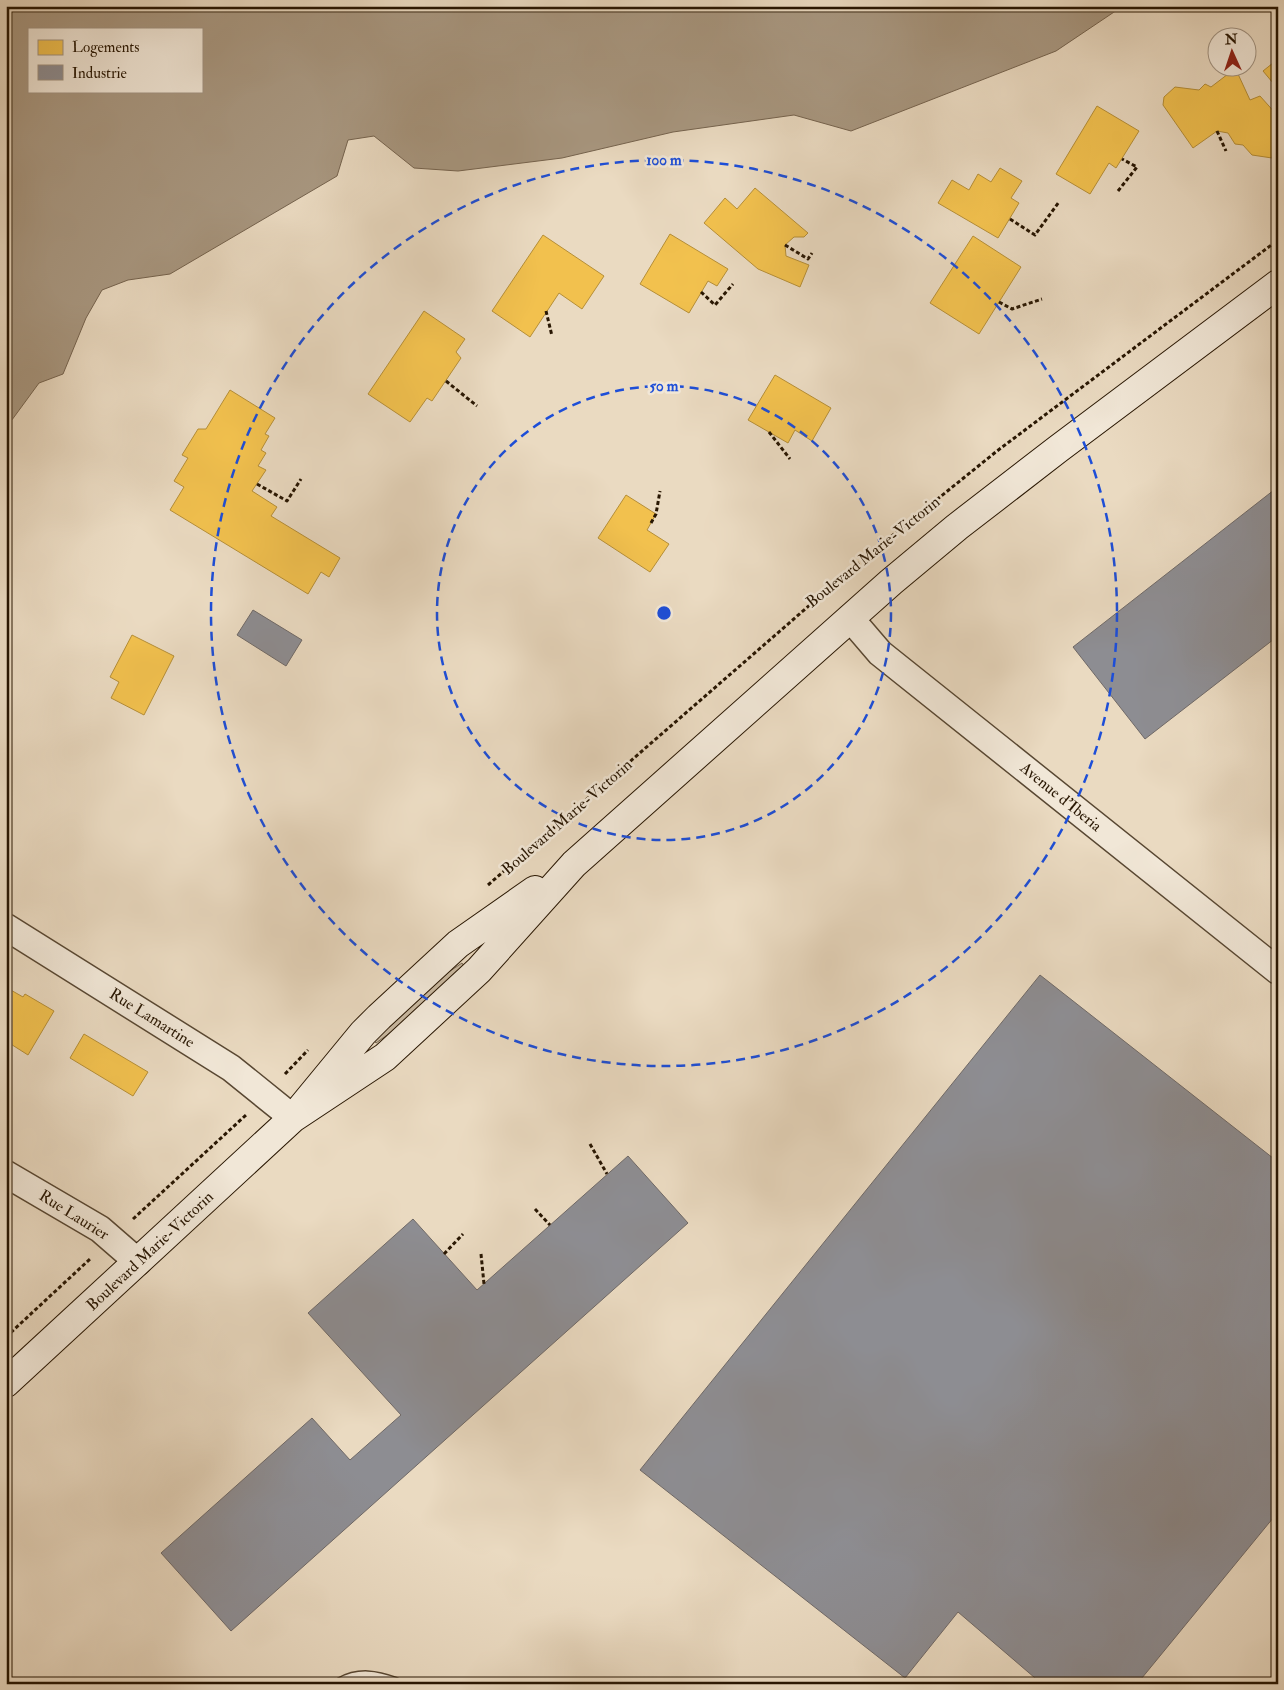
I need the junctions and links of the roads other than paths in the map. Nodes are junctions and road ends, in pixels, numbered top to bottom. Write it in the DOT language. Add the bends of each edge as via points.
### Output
graph roads {
  1 [pos="1278,284"];
  2 [pos="850,618"];
  3 [pos="6,927"];
  4 [pos="1278,971"];
  5 [pos="293,1118"];
  6 [pos="6,1174"];
  7 [pos="138,1262"];
  8 [pos="6,1383"];
  9 [pos="341,1684"];
  10 [pos="395,1684"];
  1 -- 2 [label="street, Boulevard Marie-Victorin" via="957,527"];
  2 -- 4 [label="street, Avenue d'Iberia" via="880,652"];
  2 -- 5 [label="street, Boulevard Marie-Victorin" via="574,864 458,944 363,1033"];
  3 -- 5 [label="street, Rue Lamartine" via="231,1068"];
  5 -- 7 [label="street, Boulevard Marie-Victorin"];
  6 -- 7 [label="street, Rue Laurier" via="100,1229"];
  7 -- 8 [label="street, Boulevard Marie-Victorin"];
  9 -- 10 [label="lane" via="352,1679 373,1677"];
}
